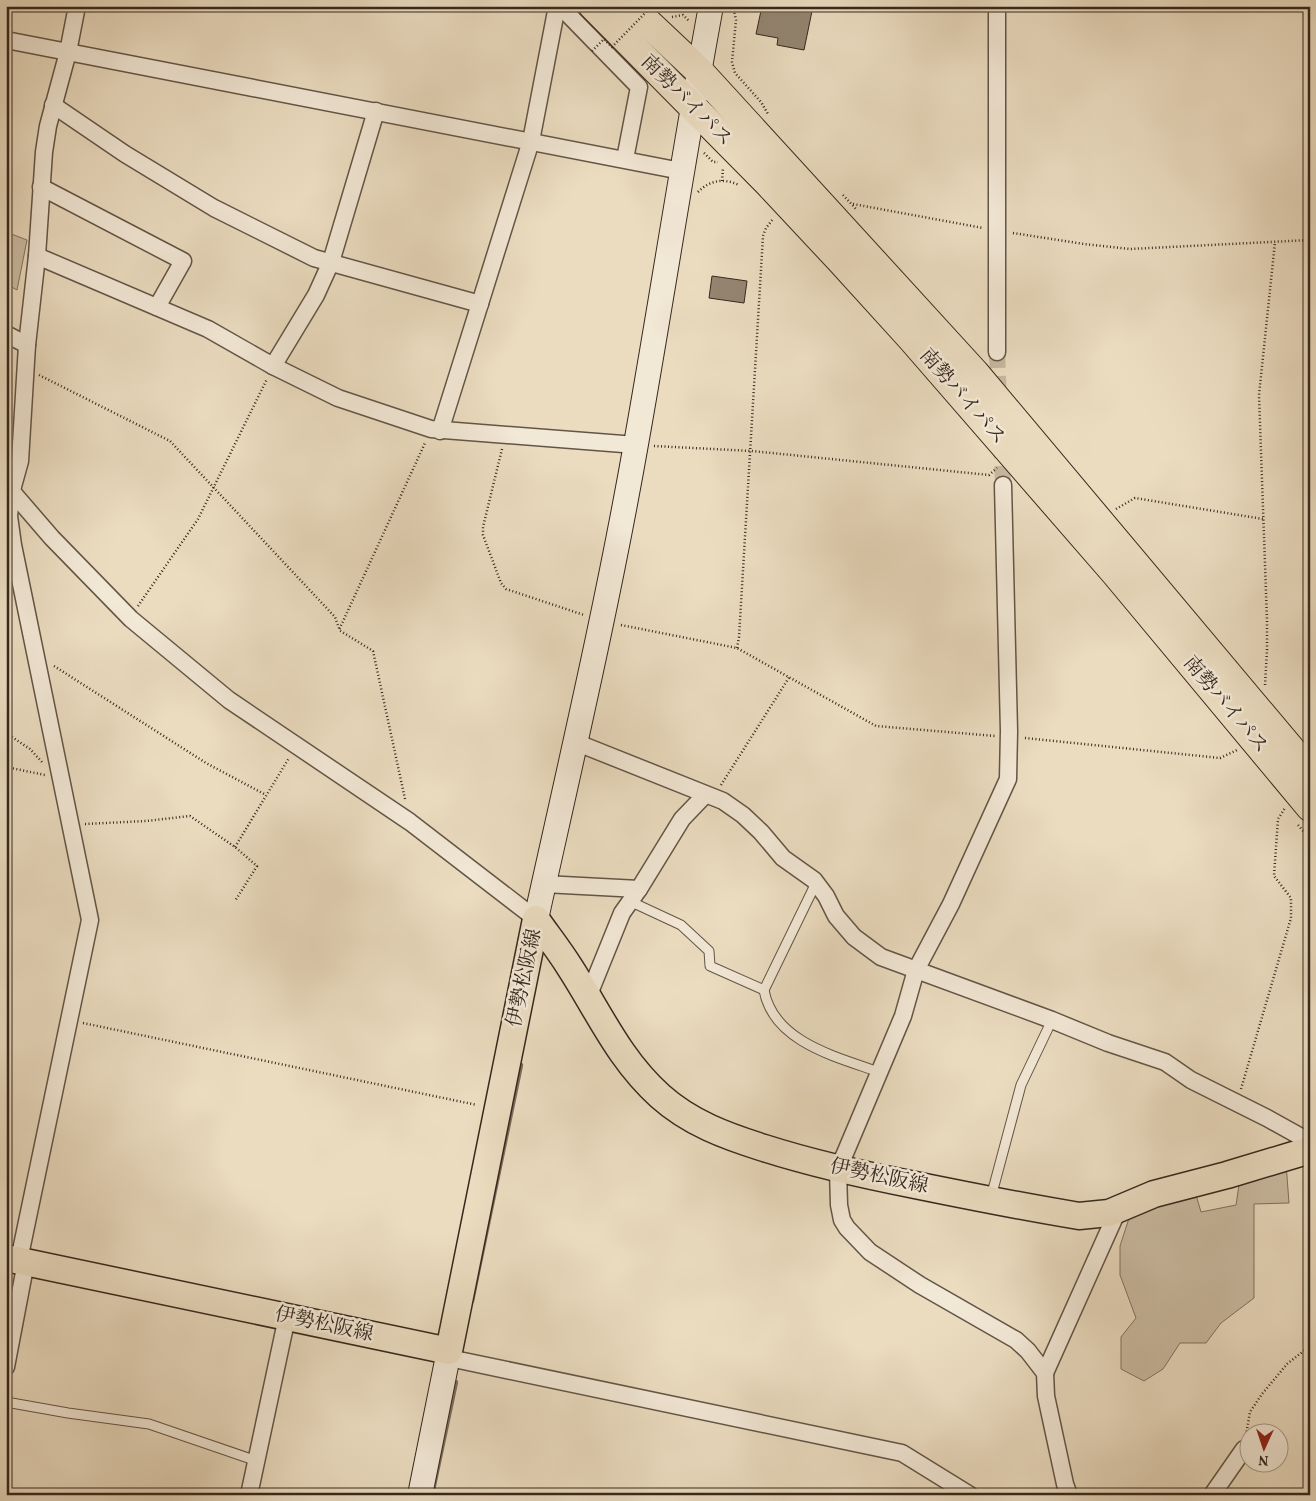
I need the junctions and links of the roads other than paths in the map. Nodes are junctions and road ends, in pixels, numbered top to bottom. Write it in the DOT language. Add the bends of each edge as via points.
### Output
graph roads {
  1 [pos="77,6"];
  2 [pos="558,6"];
  3 [pos="593,6"];
  4 [pos="630,6"];
  5 [pos="711,6"];
  6 [pos="997,6"];
  7 [pos="6,40"];
  8 [pos="68,52"];
  9 [pos="699,71"];
  10 [pos="53,105"];
  11 [pos="692,107"];
  12 [pos="376,111"];
  13 [pos="531,141"];
  14 [pos="625,160"];
  15 [pos="681,171"];
  16 [pos="42,187"];
  17 [pos="37,256"];
  18 [pos="331,262"];
  19 [pos="480,304"];
  20 [pos="157,307"];
  21 [pos="6,334"];
  22 [pos="27,345"];
  23 [pos="997,352"];
  24 [pos="273,366"];
  25 [pos="436,430"];
  26 [pos="636,445"];
  27 [pos="1003,485"];
  28 [pos="9,488"];
  29 [pos="575,742"];
  30 [pos="1310,772"];
  31 [pos="709,796"];
  32 [pos="1297,808"];
  33 [pos="816,883"];
  34 [pos="544,884"];
  35 [pos="635,895"];
  36 [pos="536,919"];
  37 [pos="916,970"];
  38 [pos="764,990"];
  39 [pos="588,997"];
  40 [pos="1052,1020"];
  41 [pos="879,1072"];
  42 [pos="1310,1144"];
  43 [pos="1310,1150"];
  44 [pos="838,1170"];
  45 [pos="990,1200"];
  46 [pos="1118,1210"];
  47 [pos="17,1260"];
  48 [pos="287,1317"];
  49 [pos="449,1351"];
  50 [pos="6,1367"];
  51 [pos="1045,1373"];
  52 [pos="6,1402"];
  53 [pos="1238,1458"];
  54 [pos="257,1461"];
  55 [pos="248,1495"];
  56 [pos="420,1495"];
  57 [pos="970,1495"];
  58 [pos="1069,1495"];
  59 [pos="1212,1495"];
  1 -- 8 [label="street"];
  2 -- 13 [label="street"];
  2 -- 14 [label="street" via="639,87"];
  3 -- 11 [label="highway, 南勢バイパス"];
  4 -- 9 [label="highway, 南勢バイパス"];
  5 -- 9 [label="street"];
  6 -- 23 [label="street"];
  7 -- 8 [label="street"];
  8 -- 10 [label="street"];
  8 -- 12 [label="street"];
  9 -- 11 [label="street"];
  9 -- 30 [label="highway, 南勢バイパス" via="975,373"];
  10 -- 16 [label="street" via="44,152"];
  10 -- 18 [label="street" via="214,208 314,258"];
  11 -- 15 [label="street"];
  11 -- 32 [label="highway, 南勢バイパス" via="911,338 1116,574"];
  12 -- 13 [label="street"];
  12 -- 18 [label="street"];
  13 -- 14 [label="street"];
  13 -- 19 [label="street"];
  14 -- 15 [label="street"];
  15 -- 26 [label="street"];
  16 -- 17 [label="street"];
  16 -- 20 [label="street" via="182,261"];
  17 -- 20 [label="street"];
  17 -- 22 [label="street"];
  18 -- 19 [label="street"];
  18 -- 24 [label="street" via="316,295"];
  19 -- 25 [label="street"];
  20 -- 24 [label="street" via="208,329"];
  21 -- 22 [label="street"];
  22 -- 28 [label="street" via="20,461"];
  24 -- 25 [label="street" via="338,398"];
  25 -- 26 [label="street"];
  26 -- 29 [label="street"];
  27 -- 37 [label="street" via="1008,779"];
  28 -- 36 [label="street" via="52,538 131,618 229,700 410,822"];
  28 -- 47 [label="street" via="13,545 90,920"];
  29 -- 31 [label="street"];
  29 -- 34 [label="street"];
  31 -- 33 [label="street" via="744,815 783,858"];
  31 -- 35 [label="street" via="682,819"];
  33 -- 37 [label="street" via="836,916 854,937 881,957"];
  33 -- 38 [label="lane"];
  34 -- 35 [label="street"];
  34 -- 36 [label="street"];
  35 -- 38 [label="lane" via="638,905 681,926 709,951 710,966"];
  35 -- 39 [label="street" via="622,913"];
  36 -- 39 [label="main road, 伊勢松阪線"];
  36 -- 49 [label="main road, 伊勢松阪線"];
  37 -- 40 [label="street"];
  37 -- 41 [label="street" via="903,1016"];
  38 -- 41 [label="lane" via="773,1016 792,1034 824,1052"];
  39 -- 44 [label="main road, 伊勢松阪線" via="622,1054 660,1096 681,1113 728,1136"];
  40 -- 42 [label="street" via="1165,1062 1191,1080"];
  40 -- 45 [label="lane" via="1021,1085"];
  41 -- 44 [label="street"];
  43 -- 46 [label="main road, 伊勢松阪線" via="1154,1194"];
  44 -- 45 [label="main road, 伊勢松阪線"];
  44 -- 51 [label="street" via="842,1220 870,1252 1016,1340"];
  45 -- 46 [label="main road, 伊勢松阪線" via="1079,1216"];
  46 -- 51 [label="street"];
  47 -- 48 [label="main road, 伊勢松阪線"];
  47 -- 50 [label="street"];
  48 -- 49 [label="main road, 伊勢松阪線"];
  48 -- 54 [label="street"];
  49 -- 56 [label="street"];
  49 -- 57 [label="street" via="454,1359 902,1453"];
  51 -- 58 [label="street" via="1046,1396"];
  52 -- 54 [label="lane" via="148,1424"];
  53 -- 59 [label="street"];
  54 -- 55 [label="street"];
}
